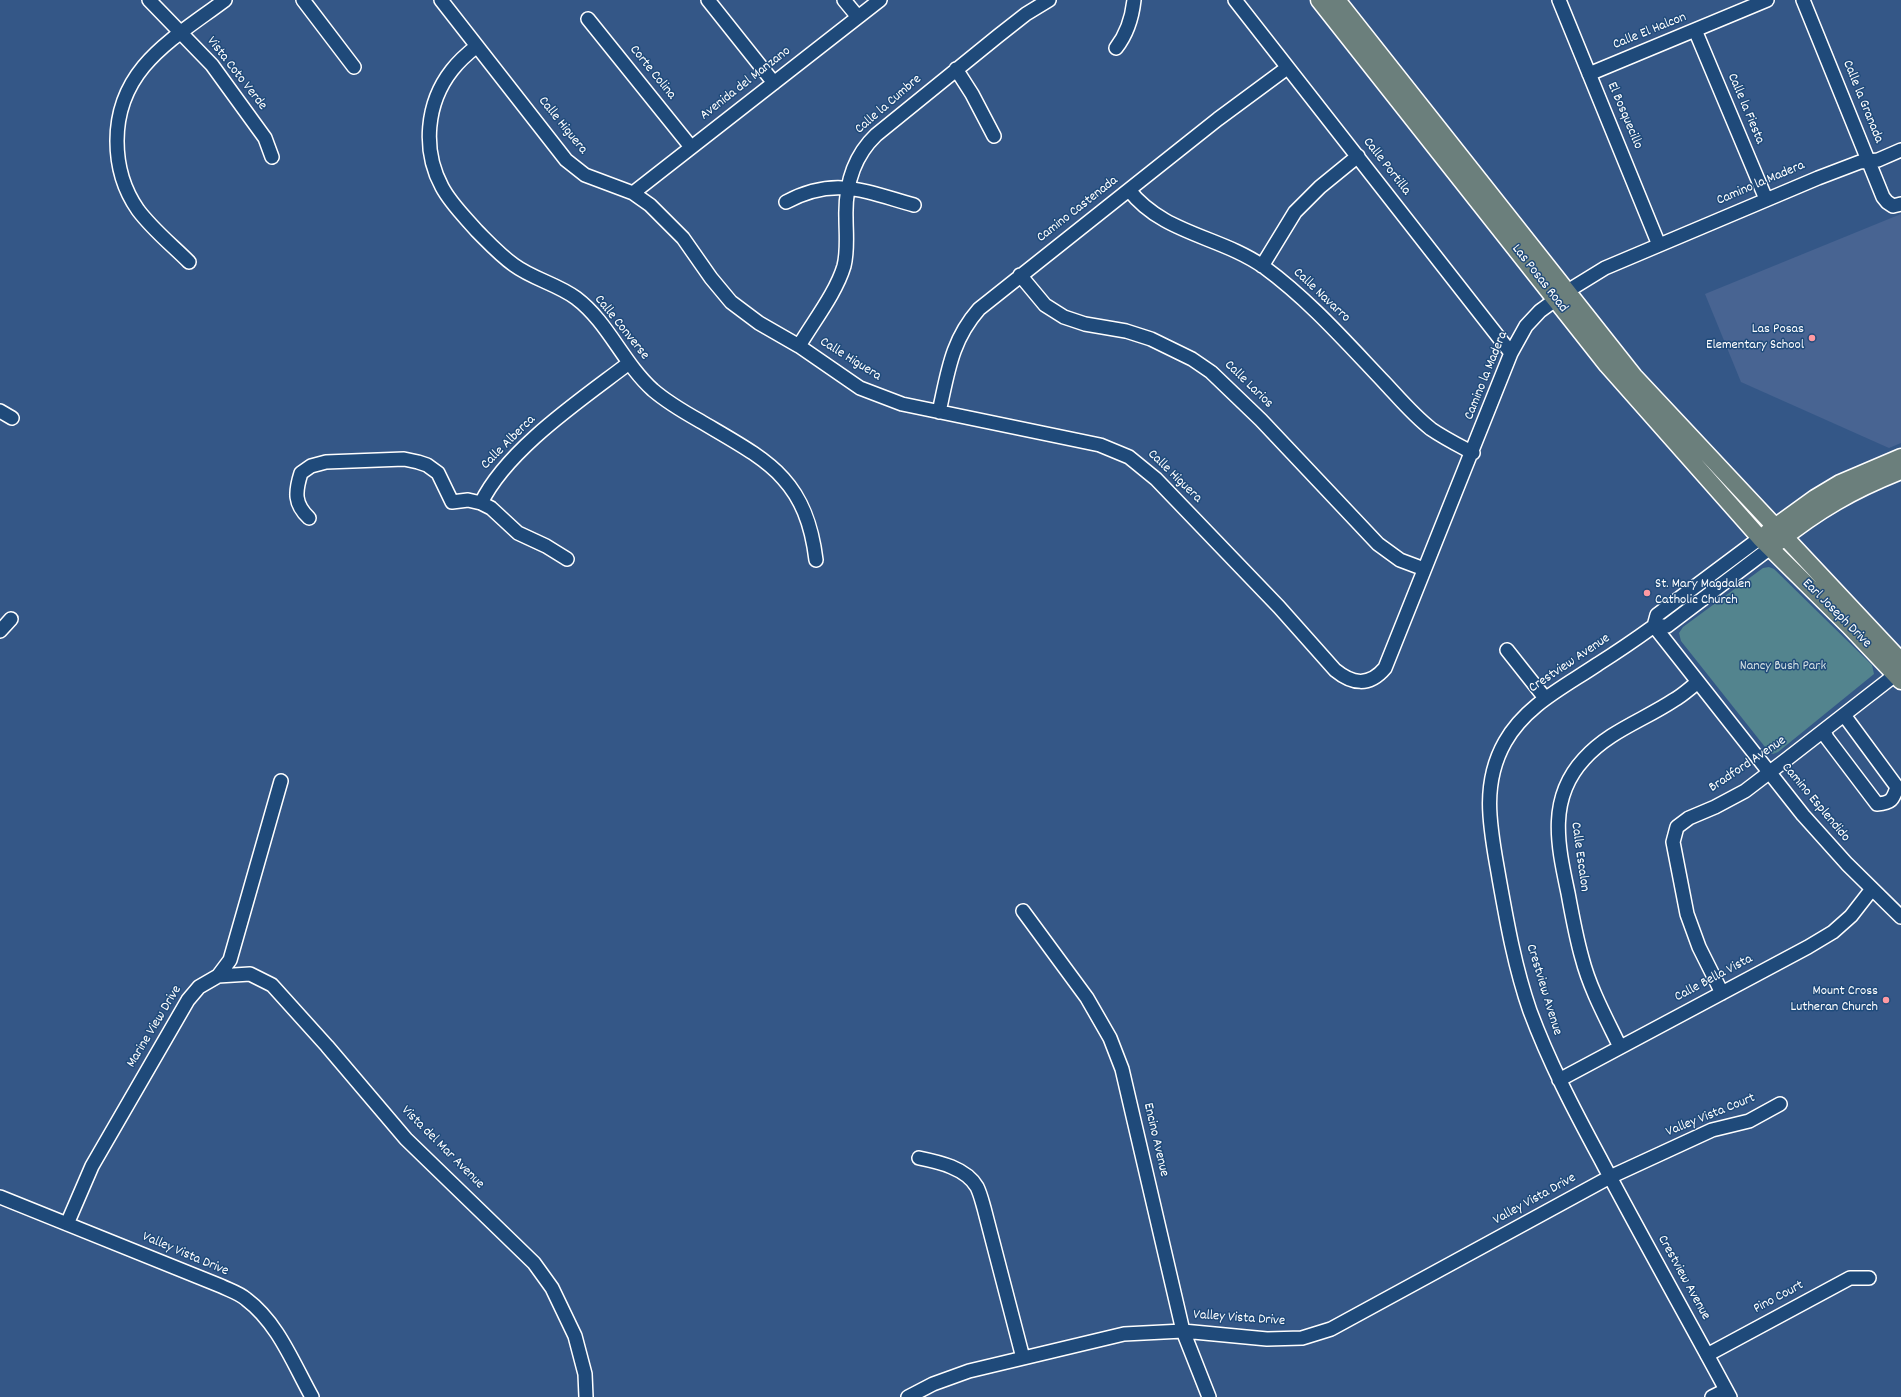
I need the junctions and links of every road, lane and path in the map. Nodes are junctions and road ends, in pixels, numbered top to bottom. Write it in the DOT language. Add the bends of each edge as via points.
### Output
graph roads {
  1 [pos="149,0"];
  2 [pos="225,0"];
  3 [pos="303,0"];
  4 [pos="441,0"];
  5 [pos="708,0"];
  6 [pos="844,0"];
  7 [pos="880,0"];
  8 [pos="1049,0"];
  9 [pos="1134,0"];
  10 [pos="1235,0"];
  11 [pos="1319,0"];
  12 [pos="1337,0"];
  13 [pos="1558,0"];
  14 [pos="1767,0"];
  15 [pos="1802,0"];
  16 [pos="858,17"];
  17 [pos="588,19"];
  18 [pos="1695,30"];
  19 [pos="181,33"];
  20 [pos="477,46"];
  21 [pos="1116,48"];
  22 [pos="354,67"];
  23 [pos="1287,68"];
  24 [pos="956,69"];
  25 [pos="1589,74"];
  26 [pos="774,83"];
  27 [pos="994,136"];
  28 [pos="691,147"];
  29 [pos="1901,150"];
  30 [pos="1358,156"];
  31 [pos="272,157"];
  32 [pos="1869,161"];
  33 [pos="848,188"];
  34 [pos="1129,190"];
  35 [pos="633,194"];
  36 [pos="1766,199"];
  37 [pos="786,202"];
  38 [pos="1901,204"];
  39 [pos="914,205"];
  40 [pos="1659,245"];
  41 [pos="189,262"];
  42 [pos="1262,266"];
  43 [pos="1020,276"];
  44 [pos="1561,296"];
  45 [pos="799,346"];
  46 [pos="1511,353"];
  47 [pos="629,363"];
  48 [pos="0,411"];
  49 [pos="938,412"];
  50 [pos="12,418"];
  51 [pos="1473,452"];
  52 [pos="1901,456"];
  53 [pos="1901,470"];
  54 [pos="481,503"];
  55 [pos="309,518"];
  56 [pos="1780,532"];
  57 [pos="1765,543"];
  58 [pos="567,559"];
  59 [pos="816,560"];
  60 [pos="1424,569"];
  61 [pos="11,619"];
  62 [pos="1654,626"];
  63 [pos="0,631"];
  64 [pos="1507,650"];
  65 [pos="1899,673"];
  66 [pos="1364,682"];
  67 [pos="1698,682"];
  68 [pos="1545,698"];
  69 [pos="1844,715"];
  70 [pos="1824,731"];
  71 [pos="1769,772"];
  72 [pos="281,780"];
  73 [pos="1872,889"];
  74 [pos="1023,911"];
  75 [pos="1901,917"];
  76 [pos="218,976"];
  77 [pos="1722,993"];
  78 [pos="1620,1047"];
  79 [pos="1559,1080"];
  80 [pos="1780,1104"];
  81 [pos="919,1158"];
  82 [pos="1610,1177"];
  83 [pos="0,1198"];
  84 [pos="67,1224"];
  85 [pos="1869,1278"];
  86 [pos="1183,1331"];
  87 [pos="1707,1355"];
  88 [pos="1023,1358"];
  89 [pos="1728,1393"];
  90 [pos="312,1397"];
  91 [pos="586,1397"];
  92 [pos="908,1397"];
  93 [pos="1209,1397"];
  94 [pos="1712,1397"];
  1 -- 19 [label="street, Vista Coto Verde"];
  2 -- 19 [label="street"];
  3 -- 22 [label="street"];
  4 -- 20 [label="street, Calle Higuera"];
  5 -- 26 [label="street"];
  6 -- 16 [label="street"];
  7 -- 16 [label="street, Avenida del Manzano"];
  8 -- 24 [label="street, Calle la Cumbre" via="1026,14"];
  9 -- 21 [label="street" via="1124,38"];
  10 -- 23 [label="street, Calle Portilla"];
  11 -- 44 [label="main road, Las Posas Road"];
  12 -- 44 [label="main road, Las Posas Road"];
  13 -- 25 [label="street, El Bosquecillo"];
  14 -- 18 [label="street, Calle El Halcon"];
  15 -- 32 [label="street, Calle la Granada"];
  16 -- 26 [label="street, Avenida del Manzano"];
  17 -- 28 [label="street, Corte Colina"];
  18 -- 25 [label="street, Calle El Halcon"];
  18 -- 36 [label="street, Calle la Fiesta"];
  19 -- 31 [label="street, Vista Coto Verde" via="217,71 265,138"];
  19 -- 41 [label="street" via="146,63 132,81 120,114 117,147 122,176 138,209"];
  20 -- 35 [label="street, Calle Higuera" via="566,160 591,178"];
  20 -- 47 [label="street, Calle Converse" via="459,61 445,79 432,110 429,144 433,166 442,187 463,216 504,257 526,272 566,292 585,306"];
  23 -- 30 [label="street, Calle Portilla"];
  23 -- 34 [label="street, Camino Castenada"];
  24 -- 27 [label="street"];
  24 -- 33 [label="street, Calle la Cumbre" via="870,140 856,160"];
  25 -- 40 [label="street, El Bosquecillo"];
  26 -- 28 [label="street, Avenida del Manzano"];
  28 -- 35 [label="street, Avenida del Manzano"];
  29 -- 32 [label="street, Camino la Madera"];
  30 -- 42 [label="street" via="1320,186 1295,212"];
  30 -- 46 [label="street, Calle Portilla"];
  32 -- 36 [label="street, Camino la Madera"];
  32 -- 38 [label="street, Calle la Granada" via="1887,202 1893,206"];
  33 -- 37 [label="street" via="824,188"];
  33 -- 39 [label="street"];
  33 -- 45 [label="street, Calle la Cumbre" via="847,250 841,275"];
  34 -- 42 [label="street, Calle Navarro" via="1158,218 1235,250"];
  34 -- 43 [label="street, Camino Castenada"];
  35 -- 45 [label="street, Calle Higuera" via="650,205 684,238 732,302 758,323"];
  36 -- 40 [label="street, Camino la Madera"];
  40 -- 44 [label="street, Camino la Madera" via="1605,268"];
  42 -- 51 [label="street, Calle Navarro" via="1301,297 1328,323 1430,428"];
  43 -- 49 [label="street, Camino Castenada" via="979,309 963,329 948,365"];
  43 -- 60 [label="street, Calle Larios" via="1045,305 1064,317 1084,324 1151,338 1211,372 1261,420 1378,544 1400,560"];
  44 -- 46 [label="street, Camino la Madera" via="1540,311 1526,326"];
  44 -- 56 [label="main road, Las Posas Road"];
  44 -- 57 [label="main road, Las Posas Road" via="1587,340 1653,419"];
  45 -- 49 [label="street, Calle Higuera" via="860,388 902,404"];
  46 -- 51 [label="street, Camino la Madera"];
  47 -- 54 [label="street, Calle Alberca" via="522,449 498,473"];
  47 -- 59 [label="street, Calle Converse" via="654,391 758,456 778,472 794,491 806,513"];
  48 -- 50 [label="street"];
  49 -- 66 [label="street, Calle Higuera" via="1100,445 1129,457 1156,479 1279,607 1335,670 1349,680"];
  51 -- 60 [label="street, Camino la Madera"];
  52 -- 56 [label="main road" via="1840,483"];
  53 -- 56 [label="main road" via="1859,488"];
  54 -- 55 [label="street" via="468,500 452,502 438,473 418,462 326,462 311,466 301,473 297,501"];
  54 -- 58 [label="street" via="491,508 518,533"];
  56 -- 57 [label="main road"];
  56 -- 65 [label="main road, Earl Joseph Drive"];
  57 -- 62 [label="street, Crestview Avenue" via="1666,626"];
  57 -- 65 [label="main road, Earl Joseph Drive"];
  60 -- 66 [label="street, Camino la Madera" via="1385,668 1377,676"];
  61 -- 63 [label="street"];
  62 -- 67 [label="street, Camino Esplendido"];
  62 -- 68 [label="street, Crestview Avenue"];
  64 -- 68 [label="street"];
  65 -- 69 [label="street, Bradford Avenue"];
  67 -- 71 [label="street, Camino Esplendido"];
  67 -- 78 [label="street, Calle Escalon" via="1675,700 1624,728 1596,747 1575,770 1560,804 1557,831 1578,945 1586,972"];
  68 -- 79 [label="street, Crestview Avenue" via="1522,718 1503,746 1492,778 1488,806 1518,970 1535,1023"];
  69 -- 70 [label="street, Bradford Avenue"];
  69 -- 70 [label="street" via="1897,787 1894,797 1888,803 1877,804"];
  70 -- 71 [label="street, Bradford Avenue"];
  71 -- 73 [label="street, Camino Esplendido" via="1822,838"];
  71 -- 77 [label="street, Bradford Avenue" via="1728,801 1682,822 1674,834 1691,927"];
  72 -- 76 [label="street, Marine View Drive" via="234,951"];
  73 -- 75 [label="street, Camino Esplendido"];
  73 -- 77 [label="street, Calle Bella Vista" via="1851,916 1833,932"];
  74 -- 86 [label="street, Encino Avenue" via="1087,998 1115,1050 1122,1069"];
  76 -- 84 [label="street, Marine View Drive" via="199,987 188,1000 92,1166"];
  76 -- 91 [label="street, Vista del Mar Avenue" via="250,974 272,985 406,1138 534,1263 552,1288 575,1336 585,1374"];
  77 -- 78 [label="street, Calle Bella Vista"];
  78 -- 79 [label="street, Calle Bella Vista"];
  79 -- 82 [label="street, Crestview Avenue"];
  80 -- 82 [label="street, Valley Vista Court" via="1749,1121 1712,1130"];
  81 -- 88 [label="street" via="961,1172 977,1187"];
  82 -- 86 [label="street, Valley Vista Drive" via="1331,1330 1302,1338 1267,1339"];
  82 -- 87 [label="street, Crestview Avenue"];
  83 -- 84 [label="street, Valley Vista Drive"];
  84 -- 90 [label="street, Valley Vista Drive" via="244,1297 265,1317 276,1332"];
  85 -- 87 [label="street, Pino Court" via="1850,1278"];
  86 -- 88 [label="street, Valley Vista Drive" via="1124,1334"];
  86 -- 93 [label="street, Encino Avenue"];
  87 -- 89 [label="street, Crestview Avenue"];
  88 -- 92 [label="street, Valley Vista Drive" via="969,1370"];
  89 -- 94 [label="street"];
}
